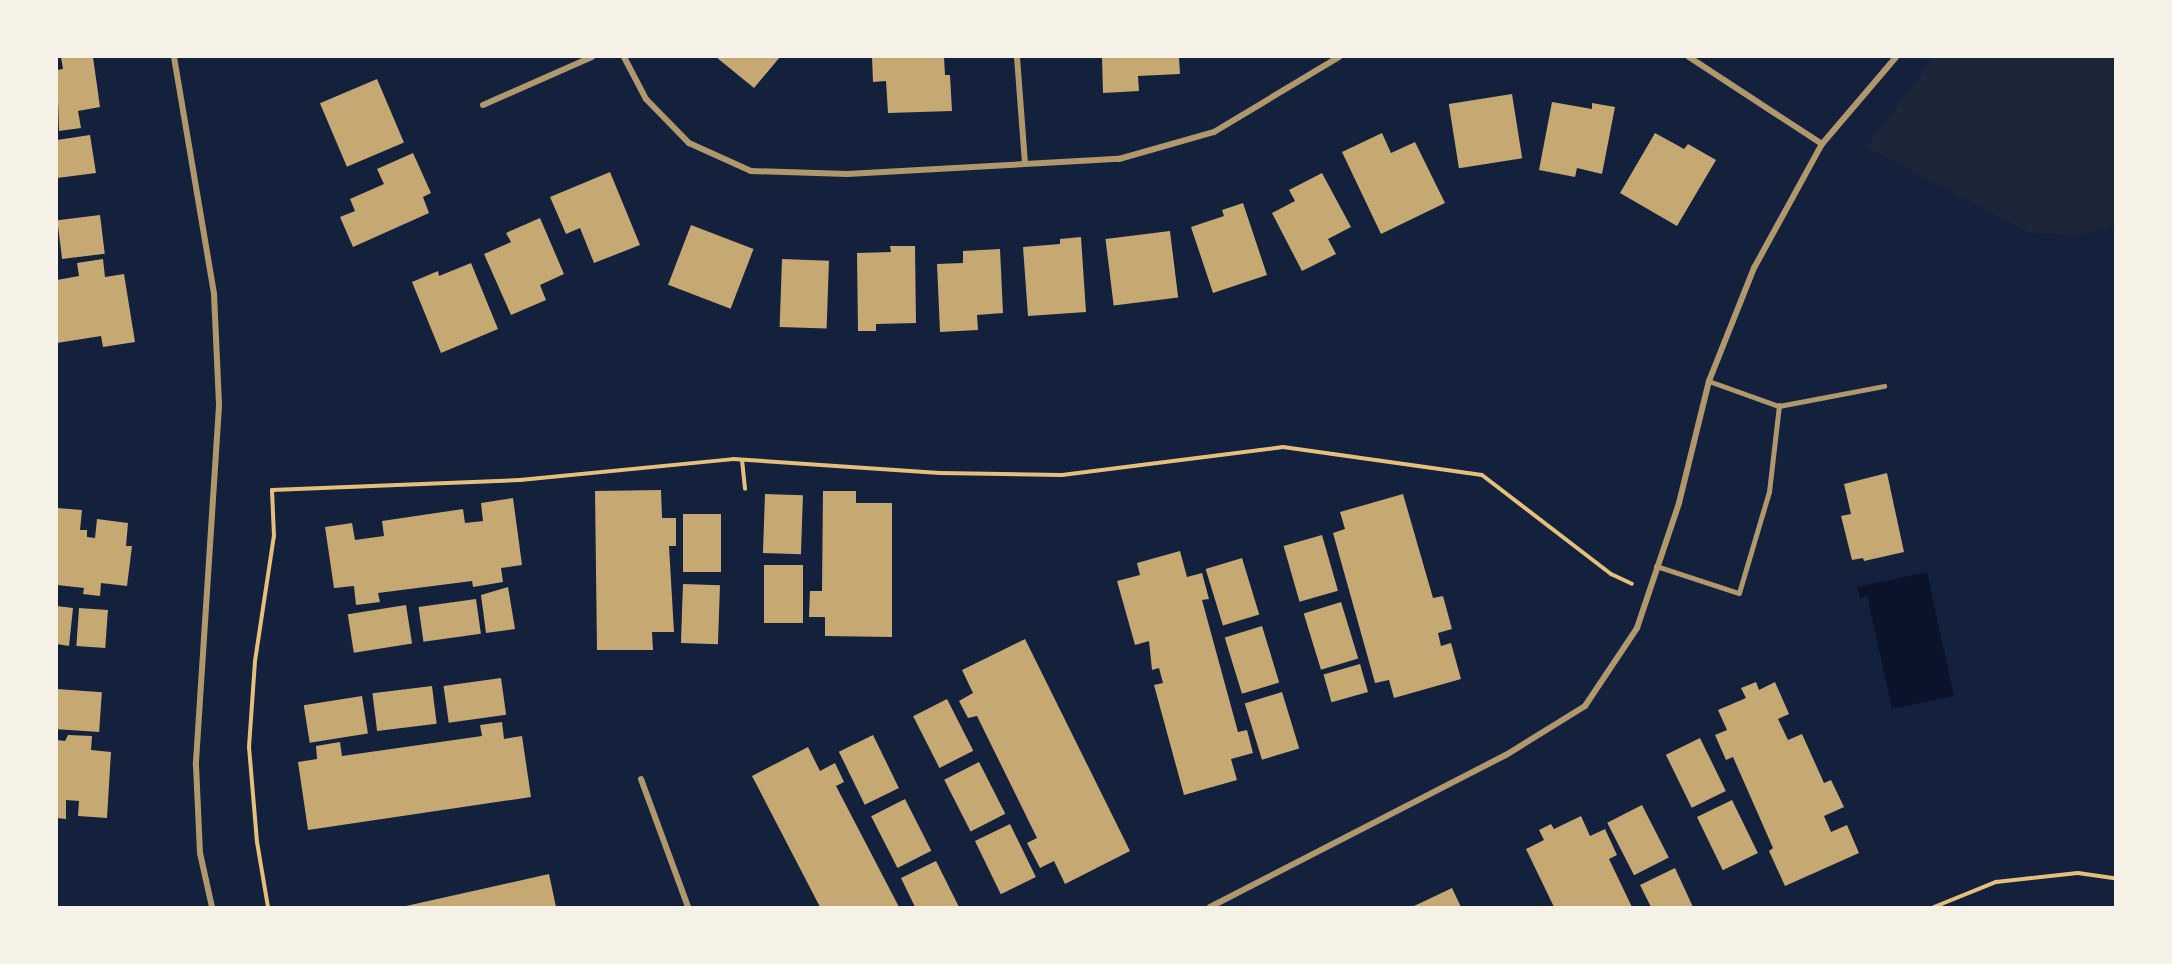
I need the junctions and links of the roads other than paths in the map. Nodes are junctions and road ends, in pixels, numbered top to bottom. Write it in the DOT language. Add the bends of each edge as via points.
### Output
graph roads {
  1 [pos="174,57"];
  2 [pos="592,57"];
  3 [pos="624,57"];
  4 [pos="1017,57"];
  5 [pos="1339,57"];
  6 [pos="1689,57"];
  7 [pos="1896,57"];
  8 [pos="483,105"];
  9 [pos="1822,144"];
  10 [pos="1025,163"];
  11 [pos="1709,381"];
  12 [pos="1884,386"];
  13 [pos="1779,406"];
  14 [pos="1655,565"];
  15 [pos="641,779"];
  16 [pos="212,907"];
  17 [pos="688,907"];
  18 [pos="1209,907"];
  1 -- 16 [label="street" via="214,294 219,406 196,765 200,853"];
  2 -- 8 [label="street"];
  3 -- 10 [label="street" via="646,99 689,143 751,171 847,174"];
  4 -- 10 [label="street"];
  5 -- 10 [label="street" via="1214,132 1119,159"];
  6 -- 9 [label="street"];
  7 -- 9 [label="street"];
  9 -- 11 [label="street" via="1754,268"];
  11 -- 13 [label="lane"];
  11 -- 14 [label="street" via="1679,503"];
  12 -- 13 [label="lane"];
  13 -- 14 [label="lane" via="1769,492 1739,593"];
  14 -- 18 [label="street" via="1637,628 1585,706 1506,755"];
  15 -- 17 [label="street"];
}
